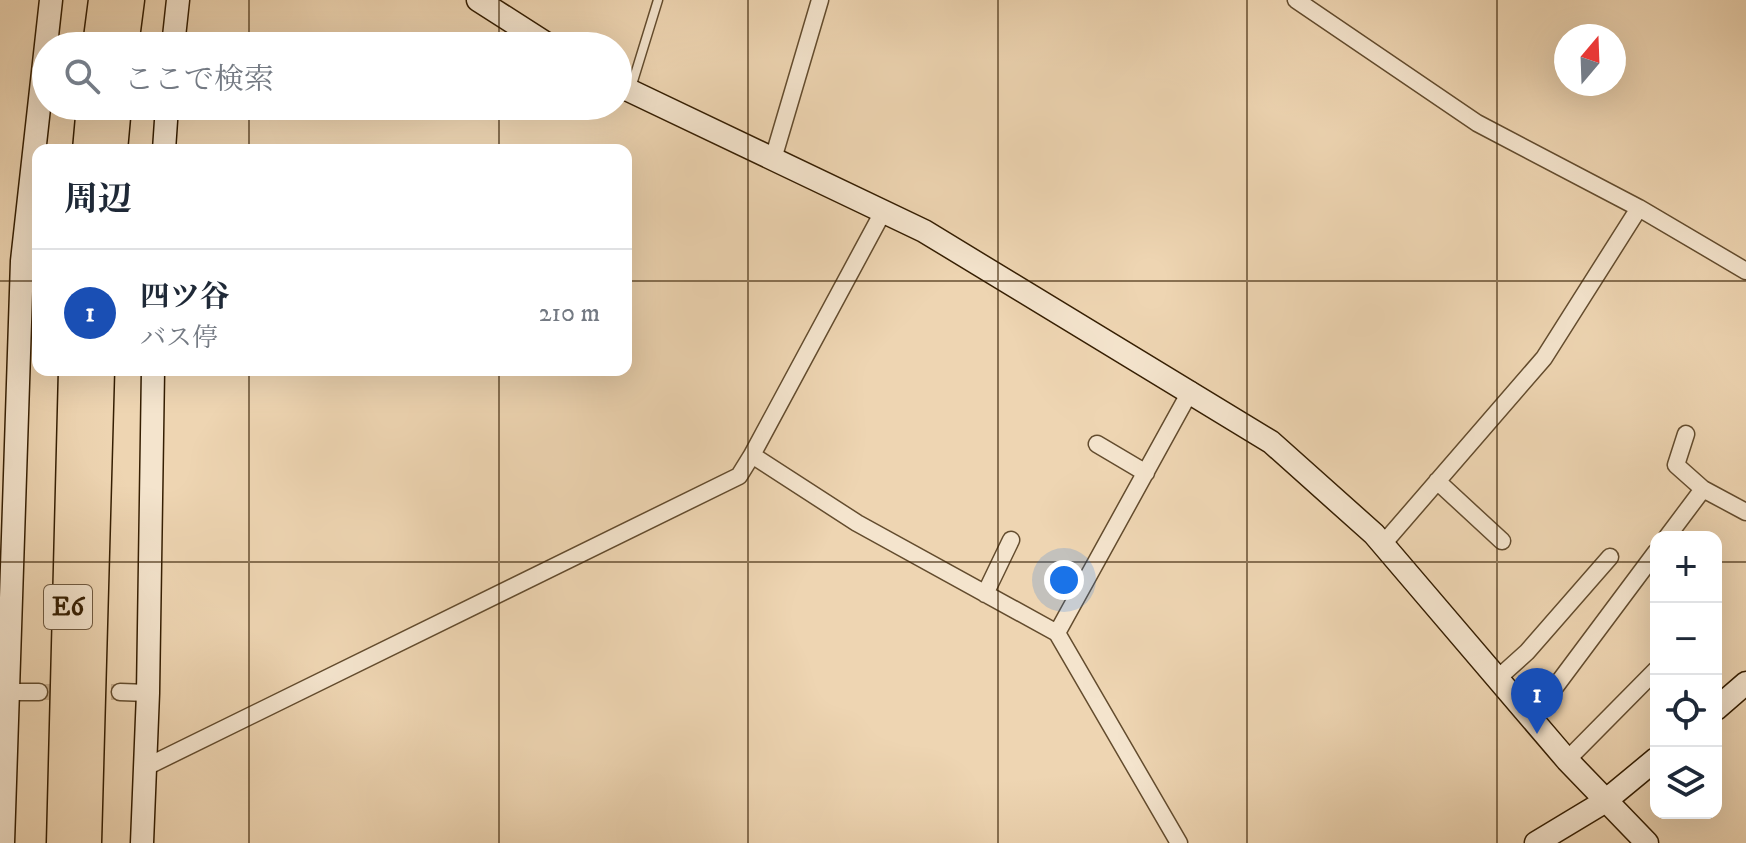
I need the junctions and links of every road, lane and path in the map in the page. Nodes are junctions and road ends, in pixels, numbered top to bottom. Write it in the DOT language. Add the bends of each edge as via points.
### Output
graph roads {
  1 [pos="51,0"];
  2 [pos="103,0"];
  3 [pos="130,0"];
  4 [pos="178,0"];
  5 [pos="478,0"];
  6 [pos="658,0"];
  7 [pos="820,0"];
  8 [pos="1296,0"];
  9 [pos="47,32"];
  10 [pos="99,32"];
  11 [pos="126,32"];
  12 [pos="175,32"];
  13 [pos="528,32"];
  14 [pos="632,67"];
  15 [pos="632,92"];
  16 [pos="38,120"];
  17 [pos="90,120"];
  18 [pos="116,120"];
  19 [pos="166,120"];
  20 [pos="35,144"];
  21 [pos="88,144"];
  22 [pos="114,144"];
  23 [pos="164,144"];
  24 [pos="773,159"];
  25 [pos="32,171"];
  26 [pos="1639,208"];
  27 [pos="884,210"];
  28 [pos="1746,271"];
  29 [pos="73,376"];
  30 [pos="100,376"];
  31 [pos="153,376"];
  32 [pos="1191,390"];
  33 [pos="1686,434"];
  34 [pos="1097,444"];
  35 [pos="752,455"];
  36 [pos="1146,473"];
  37 [pos="1437,481"];
  38 [pos="1703,489"];
  39 [pos="1746,512"];
  40 [pos="1672,531"];
  41 [pos="6,539"];
  42 [pos="1011,540"];
  43 [pos="1502,541"];
  44 [pos="1383,544"];
  45 [pos="1610,557"];
  46 [pos="1650,560"];
  47 [pos="985,594"];
  48 [pos="1057,633"];
  49 [pos="1651,675"];
  50 [pos="1497,679"];
  51 [pos="1746,683"];
  52 [pos="10,692"];
  53 [pos="39,692"];
  54 [pos="120,692"];
  55 [pos="148,693"];
  56 [pos="1722,698"];
  57 [pos="1532,718"];
  58 [pos="1567,760"];
  59 [pos="1650,764"];
  60 [pos="146,767"];
  61 [pos="4,768"];
  62 [pos="1604,802"];
  63 [pos="3,843"];
  64 [pos="61,843"];
  65 [pos="87,843"];
  66 [pos="142,843"];
  67 [pos="1179,843"];
  68 [pos="1536,843"];
  69 [pos="1647,843"];
  1 -- 9 [label="street"];
  2 -- 10 [label="highway"];
  3 -- 11 [label="highway"];
  4 -- 12 [label="street"];
  5 -- 13 [label="street"];
  6 -- 14 [label="lane"];
  7 -- 24 [label="street"];
  8 -- 26 [label="street" via="1477,123"];
  15 -- 24 [label="street"];
  16 -- 20 [label="street"];
  17 -- 21 [label="highway"];
  18 -- 22 [label="highway"];
  19 -- 23 [label="street"];
  24 -- 27 [label="street"];
  25 -- 41 [label="street"];
  26 -- 28 [label="street"];
  26 -- 37 [label="street" via="1544,358"];
  27 -- 32 [label="street"];
  27 -- 35 [label="street"];
  29 -- 64 [label="highway, E6"];
  30 -- 65 [label="highway, E6"];
  31 -- 55 [label="street"];
  32 -- 36 [label="street"];
  32 -- 44 [label="street" via="1271,442"];
  33 -- 38 [label="street" via="1676,465"];
  34 -- 36 [label="street"];
  35 -- 47 [label="street" via="857,523"];
  35 -- 60 [label="street" via="739,476"];
  36 -- 48 [label="street"];
  37 -- 43 [label="street"];
  37 -- 44 [label="street"];
  38 -- 39 [label="street"];
  38 -- 40 [label="street"];
  41 -- 52 [label="street"];
  42 -- 47 [label="street"];
  44 -- 50 [label="street"];
  45 -- 50 [label="street"];
  46 -- 57 [label="street"];
  47 -- 48 [label="street"];
  48 -- 67 [label="street"];
  49 -- 58 [label="street"];
  50 -- 57 [label="street"];
  51 -- 56 [label="street"];
  52 -- 53 [label="street"];
  52 -- 61 [label="street"];
  54 -- 55 [label="street"];
  55 -- 60 [label="street"];
  57 -- 58 [label="street"];
  58 -- 62 [label="street"];
  59 -- 62 [label="street"];
  60 -- 66 [label="street"];
  61 -- 63 [label="street"];
  62 -- 68 [label="street"];
  62 -- 69 [label="street"];
}
